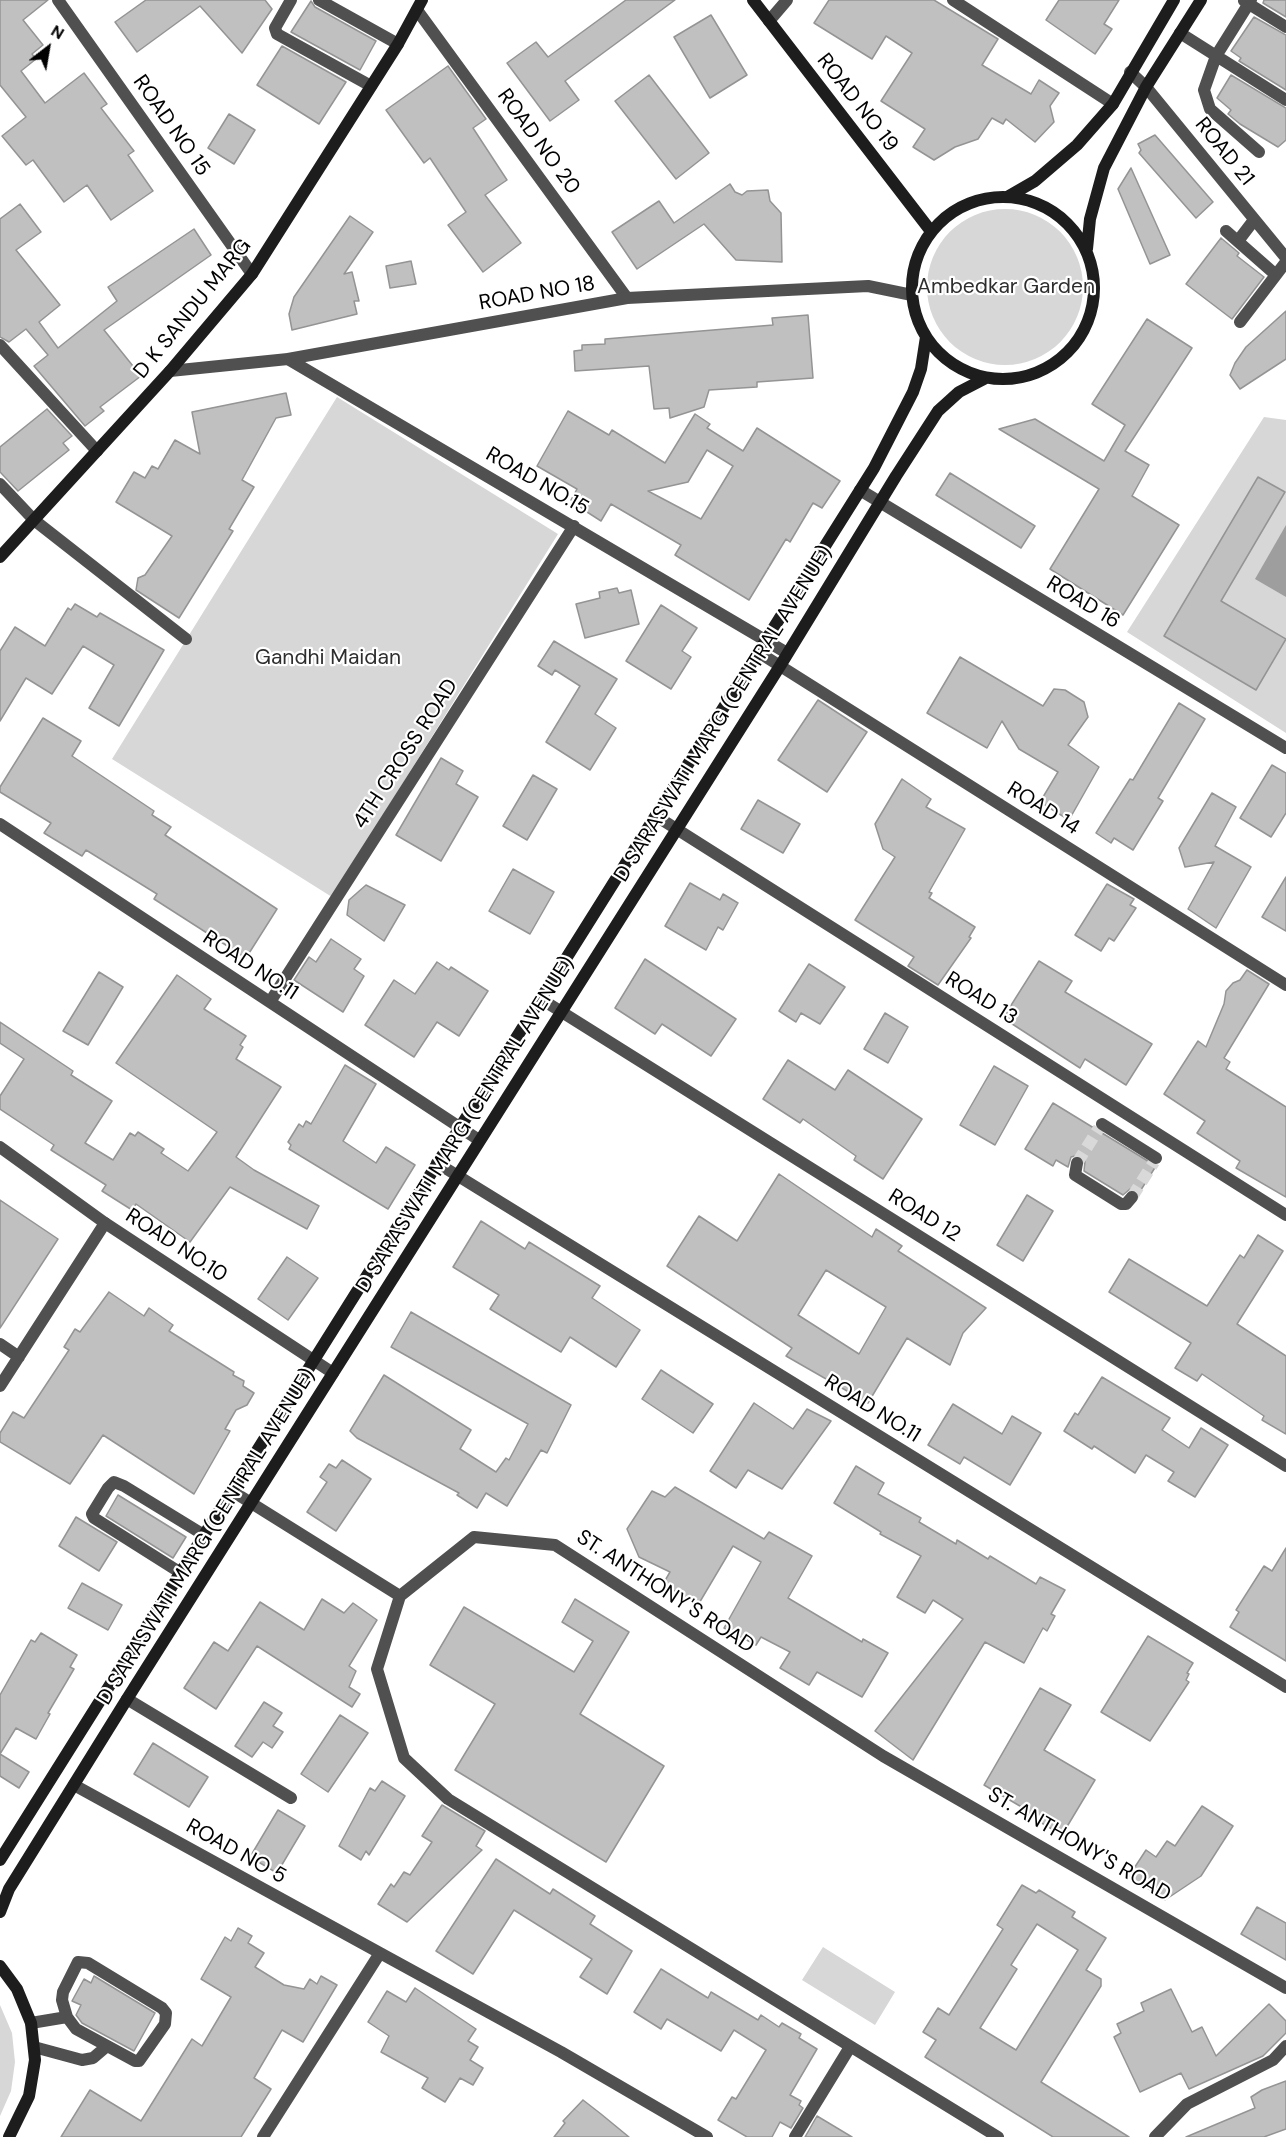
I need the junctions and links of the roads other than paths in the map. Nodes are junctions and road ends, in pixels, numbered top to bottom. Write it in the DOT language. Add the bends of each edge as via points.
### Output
graph roads {
  1 [pos="58,0"];
  2 [pos="291,0"];
  3 [pos="319,0"];
  4 [pos="753,0"];
  5 [pos="787,0"];
  6 [pos="953,0"];
  7 [pos="1174,0"];
  8 [pos="1201,0"];
  9 [pos="1247,1"];
  10 [pos="420,5"];
  11 [pos="769,21"];
  12 [pos="1286,27"];
  13 [pos="1179,33"];
  14 [pos="398,44"];
  15 [pos="1216,56"];
  16 [pos="1130,72"];
  17 [pos="371,86"];
  18 [pos="1146,87"];
  19 [pos="1286,100"];
  20 [pos="1113,104"];
  21 [pos="1259,153"];
  22 [pos="1009,196"];
  23 [pos="1254,220"];
  24 [pos="930,230"];
  25 [pos="1226,231"];
  26 [pos="1238,242"];
  27 [pos="1087,249"];
  28 [pos="1286,260"];
  29 [pos="252,274"];
  30 [pos="1276,274"];
  31 [pos="912,295"];
  32 [pos="627,298"];
  33 [pos="1240,322"];
  34 [pos="926,338"];
  35 [pos="0,345"];
  36 [pos="288,358"];
  37 [pos="170,371"];
  38 [pos="986,378"];
  39 [pos="96,451"];
  40 [pos="0,484"];
  41 [pos="860,490"];
  42 [pos="879,502"];
  43 [pos="34,520"];
  44 [pos="574,526"];
  45 [pos="0,557"];
  46 [pos="186,639"];
  47 [pos="765,640"];
  48 [pos="758,652"];
  49 [pos="787,653"];
  50 [pos="780,666"];
  51 [pos="1286,748"];
  52 [pos="656,816"];
  53 [pos="0,824"];
  54 [pos="675,828"];
  55 [pos="1286,984"];
  56 [pos="541,999"];
  57 [pos="270,1002"];
  58 [pos="560,1011"];
  59 [pos="1113,1105"];
  60 [pos="460,1128"];
  61 [pos="479,1140"];
  62 [pos="1167,1140"];
  63 [pos="0,1148"];
  64 [pos="437,1163"];
  65 [pos="1077,1163"];
  66 [pos="457,1176"];
  67 [pos="1132,1197"];
  68 [pos="1286,1215"];
  69 [pos="105,1223"];
  70 [pos="0,1344"];
  71 [pos="19,1357"];
  72 [pos="314,1360"];
  73 [pos="333,1373"];
  74 [pos="0,1386"];
  75 [pos="1286,1466"];
  76 [pos="232,1491"];
  77 [pos="251,1503"];
  78 [pos="204,1535"];
  79 [pos="181,1573"];
  80 [pos="400,1596"];
  81 [pos="1286,1687"];
  82 [pos="127,1699"];
  83 [pos="74,1785"];
  84 [pos="291,1798"];
  85 [pos="0,1860"];
  86 [pos="0,1912"];
  87 [pos="380,1953"];
  88 [pos="0,1966"];
  89 [pos="1286,1988"];
  90 [pos="67,2017"];
  91 [pos="31,2024"];
  92 [pos="107,2046"];
  93 [pos="1286,2046"];
  94 [pos="34,2047"];
  95 [pos="850,2047"];
  96 [pos="9,2137"];
  97 [pos="263,2137"];
  98 [pos="707,2137"];
  99 [pos="795,2137"];
  100 [pos="998,2137"];
  101 [pos="1155,2137"];
  1 -- 29 [label="street, ROAD NO 15"];
  2 -- 17 [label="street" via="276,28 277,34"];
  3 -- 14 [label="street"];
  4 -- 11 [label="main road, ROAD NO 19"];
  5 -- 11 [label="street"];
  6 -- 20 [label="street"];
  7 -- 16 [label="main road"];
  8 -- 13 [label="main road"];
  9 -- 12 [label="street"];
  9 -- 15 [label="street"];
  10 -- 14 [label="main road, D K SANDU MARG"];
  10 -- 32 [label="street, ROAD NO 20"];
  11 -- 24 [label="main road, ROAD NO 19"];
  13 -- 15 [label="street"];
  13 -- 18 [label="main road"];
  14 -- 17 [label="main road, D K SANDU MARG"];
  15 -- 19 [label="street"];
  15 -- 21 [label="street" via="1204,90 1210,109"];
  16 -- 18 [label="street, ROAD 21"];
  16 -- 20 [label="main road"];
  17 -- 29 [label="main road, D K SANDU MARG"];
  18 -- 23 [label="street, ROAD 21"];
  18 -- 27 [label="main road" via="1104,168 1090,219"];
  20 -- 22 [label="main road" via="1077,145 1035,181"];
  22 -- 24 [label="main road" via="967,204"];
  22 -- 27 [label="main road" via="1041,204 1068,223"];
  23 -- 26 [label="street"];
  23 -- 28 [label="street, ROAD 21"];
  24 -- 31 [label="main road" via="916,260"];
  25 -- 26 [label="street"];
  26 -- 30 [label="street"];
  27 -- 38 [label="main road" via="1093,265 1096,301 1084,335 1060,362 1027,378"];
  28 -- 30 [label="street"];
  29 -- 37 [label="main road, D K SANDU MARG"];
  30 -- 33 [label="street"];
  31 -- 32 [label="street, ROAD NO 18" via="868,286"];
  31 -- 34 [label="main road" via="916,317"];
  32 -- 36 [label="street, ROAD NO 18"];
  34 -- 38 [label="main road" via="942,356 963,370"];
  34 -- 41 [label="main road, D SARASWATI MARG (CENTRAL AVENUE)" via="913,392"];
  35 -- 39 [label="street"];
  36 -- 37 [label="street, ROAD NO 18"];
  36 -- 44 [label="street, ROAD NO.15"];
  37 -- 39 [label="main road, D K SANDU MARG"];
  38 -- 42 [label="main road, D SARASWATI MARG (CENTRAL AVENUE)" via="959,392 938,411"];
  39 -- 43 [label="main road, D K SANDU MARG"];
  40 -- 43 [label="street"];
  41 -- 42 [label="street, ROAD 16"];
  41 -- 47 [label="main road, D SARASWATI MARG (CENTRAL AVENUE)"];
  42 -- 49 [label="main road, D SARASWATI MARG (CENTRAL AVENUE)"];
  42 -- 51 [label="street, ROAD 16"];
  43 -- 45 [label="main road, D K SANDU MARG"];
  43 -- 46 [label="street"];
  44 -- 47 [label="street, ROAD NO.15"];
  44 -- 57 [label="street, 4TH CROSS ROAD"];
  47 -- 48 [label="main road, D SARASWATI MARG (CENTRAL AVENUE)"];
  47 -- 49 [label="street, ROAD NO.15"];
  48 -- 50 [label="street, ROAD 14"];
  48 -- 52 [label="main road, D SARASWATI MARG (CENTRAL AVENUE)"];
  49 -- 50 [label="main road, D SARASWATI MARG (CENTRAL AVENUE)"];
  50 -- 54 [label="main road, D SARASWATI MARG (CENTRAL AVENUE)"];
  50 -- 55 [label="street, ROAD 14"];
  52 -- 54 [label="street, ROAD 13"];
  52 -- 56 [label="main road, D SARASWATI MARG (CENTRAL AVENUE)"];
  53 -- 57 [label="street, ROAD NO.11"];
  54 -- 58 [label="main road, D SARASWATI MARG (CENTRAL AVENUE)"];
  54 -- 59 [label="street, ROAD 13"];
  56 -- 58 [label="street, ROAD 12"];
  56 -- 60 [label="main road, D SARASWATI MARG (CENTRAL AVENUE)"];
  57 -- 60 [label="street, ROAD NO.11"];
  58 -- 61 [label="main road, D SARASWATI MARG (CENTRAL AVENUE)"];
  58 -- 75 [label="street, ROAD 12"];
  59 -- 62 [label="street, ROAD 13"];
  59 -- 62 [label="street" via="1100,1126 1155,1160"];
  60 -- 61 [label="street, ROAD NO.11"];
  60 -- 64 [label="main road, D SARASWATI MARG (CENTRAL AVENUE)"];
  61 -- 66 [label="main road, D SARASWATI MARG (CENTRAL AVENUE)"];
  62 -- 68 [label="street, ROAD 13"];
  63 -- 69 [label="street, ROAD NO.10"];
  64 -- 66 [label="street, ROAD NO.11"];
  64 -- 72 [label="main road, D SARASWATI MARG (CENTRAL AVENUE)"];
  65 -- 67 [label="street" via="1075,1175 1121,1204"];
  66 -- 73 [label="main road, D SARASWATI MARG (CENTRAL AVENUE)"];
  66 -- 81 [label="street, ROAD NO.11"];
  69 -- 71 [label="street"];
  69 -- 72 [label="street, ROAD NO.10"];
  70 -- 71 [label="street"];
  71 -- 74 [label="street"];
  72 -- 73 [label="street, ROAD NO.10"];
  72 -- 76 [label="main road, D SARASWATI MARG (CENTRAL AVENUE)"];
  73 -- 77 [label="main road, D SARASWATI MARG (CENTRAL AVENUE)"];
  76 -- 77 [label="street"];
  76 -- 78 [label="main road, D SARASWATI MARG (CENTRAL AVENUE)"];
  77 -- 80 [label="street"];
  77 -- 82 [label="main road, D SARASWATI MARG (CENTRAL AVENUE)"];
  78 -- 79 [label="main road, D SARASWATI MARG (CENTRAL AVENUE)"];
  78 -- 79 [label="street" via="114,1482 92,1514"];
  79 -- 85 [label="main road, D SARASWATI MARG (CENTRAL AVENUE)"];
  80 -- 89 [label="street, ST. ANTHONY'S ROAD" via="474,1538 555,1545 883,1756"];
  80 -- 95 [label="street" via="377,1669 404,1758 448,1799"];
  82 -- 83 [label="main road, D SARASWATI MARG (CENTRAL AVENUE)"];
  82 -- 84 [label="street"];
  83 -- 86 [label="main road, D SARASWATI MARG (CENTRAL AVENUE)" via="9,1889"];
  83 -- 87 [label="street, ROAD NO 5"];
  87 -- 97 [label="street"];
  87 -- 98 [label="street, ROAD NO 5"];
  88 -- 91 [label="main road" via="17,1989"];
  90 -- 91 [label="street"];
  90 -- 92 [label="street" via="76,2029"];
  90 -- 92 [label="street" via="63,1992 74,1968 82,1962 166,2013 165,2024 139,2061"];
  91 -- 94 [label="main road"];
  92 -- 94 [label="street" via="93,2058 82,2060"];
  93 -- 101 [label="street" via="1274,2060 1187,2104"];
  94 -- 96 [label="main road" via="29,2096"];
  95 -- 99 [label="street"];
  95 -- 100 [label="street"];
}
